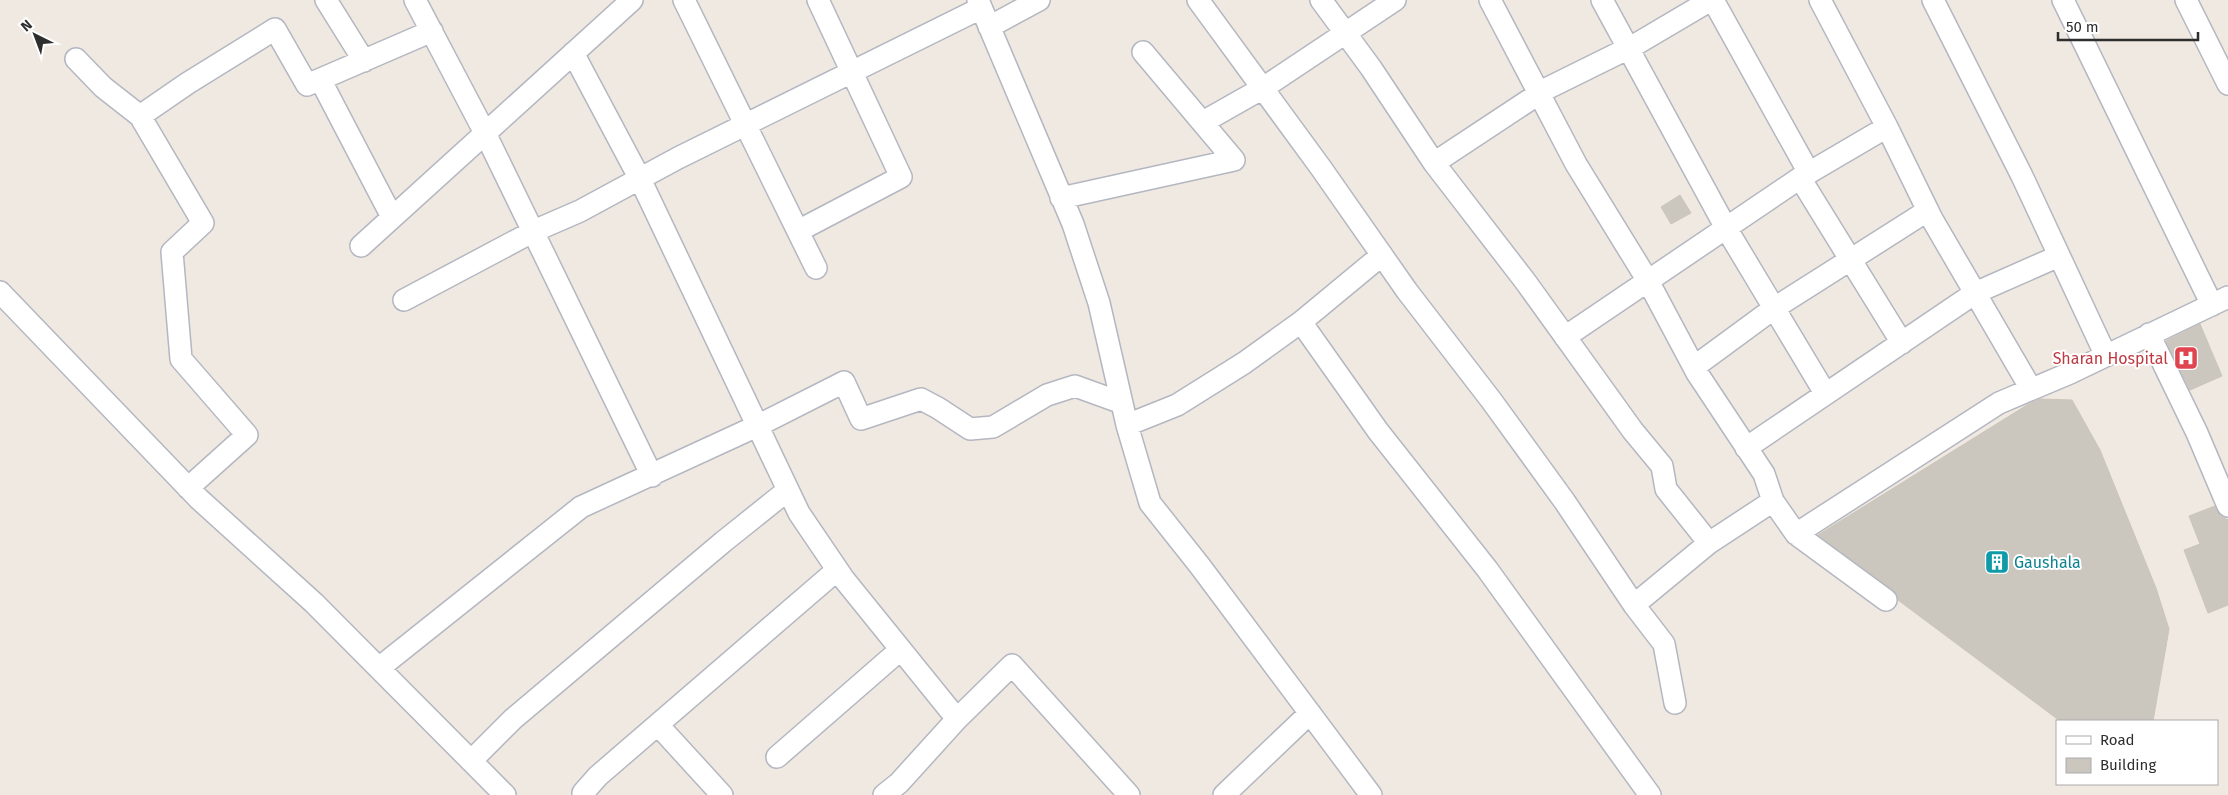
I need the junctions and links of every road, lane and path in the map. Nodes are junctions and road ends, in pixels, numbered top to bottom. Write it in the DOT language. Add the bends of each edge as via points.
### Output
graph roads {
  1 [pos="326,0"];
  2 [pos="415,0"];
  3 [pos="632,0"];
  4 [pos="684,0"];
  5 [pos="818,0"];
  6 [pos="1039,0"];
  7 [pos="1198,0"];
  8 [pos="1321,0"];
  9 [pos="1395,0"];
  10 [pos="1490,0"];
  11 [pos="1602,0"];
  12 [pos="1712,0"];
  13 [pos="1820,0"];
  14 [pos="1933,0"];
  15 [pos="2063,0"];
  16 [pos="2186,0"];
  17 [pos="982,12"];
  18 [pos="432,31"];
  19 [pos="1344,32"];
  20 [pos="1628,49"];
  21 [pos="1143,52"];
  22 [pos="573,53"];
  23 [pos="76,59"];
  24 [pos="364,61"];
  25 [pos="852,72"];
  26 [pos="321,81"];
  27 [pos="2228,84"];
  28 [pos="1263,88"];
  29 [pos="1539,94"];
  30 [pos="140,116"];
  31 [pos="1203,122"];
  32 [pos="746,125"];
  33 [pos="1886,127"];
  34 [pos="485,133"];
  35 [pos="1434,163"];
  36 [pos="1804,176"];
  37 [pos="640,178"];
  38 [pos="1061,198"];
  39 [pos="1928,210"];
  40 [pos="392,217"];
  41 [pos="1726,228"];
  42 [pos="534,231"];
  43 [pos="798,231"];
  44 [pos="361,246"];
  45 [pos="1382,255"];
  46 [pos="2059,256"];
  47 [pos="1851,259"];
  48 [pos="816,268"];
  49 [pos="1648,281"];
  50 [pos="0,292"];
  51 [pos="1975,293"];
  52 [pos="404,300"];
  53 [pos="2220,301"];
  54 [pos="1773,309"];
  55 [pos="1301,322"];
  56 [pos="2150,334"];
  57 [pos="1565,338"];
  58 [pos="1902,343"];
  59 [pos="2106,356"];
  60 [pos="1694,367"];
  61 [pos="2031,389"];
  62 [pos="1825,393"];
  63 [pos="1122,402"];
  64 [pos="1127,425"];
  65 [pos="757,426"];
  66 [pos="1746,448"];
  67 [pos="652,476"];
  68 [pos="188,488"];
  69 [pos="788,490"];
  70 [pos="1773,501"];
  71 [pos="2228,506"];
  72 [pos="1796,534"];
  73 [pos="1708,543"];
  74 [pos="837,570"];
  75 [pos="1886,600"];
  76 [pos="1634,605"];
  77 [pos="900,650"];
  78 [pos="379,668"];
  79 [pos="1675,703"];
  80 [pos="1310,713"];
  81 [pos="957,719"];
  82 [pos="658,725"];
  83 [pos="777,757"];
  84 [pos="471,761"];
  85 [pos="505,795"];
  86 [pos="585,795"];
  87 [pos="722,795"];
  88 [pos="884,795"];
  89 [pos="1128,795"];
  90 [pos="1224,795"];
  91 [pos="1371,795"];
  92 [pos="1650,795"];
  1 -- 24 [label="street"];
  2 -- 18 [label="street"];
  3 -- 22 [label="street"];
  4 -- 32 [label="street"];
  5 -- 25 [label="street"];
  6 -- 17 [label="street"];
  7 -- 28 [label="street"];
  8 -- 19 [label="street"];
  9 -- 19 [label="street"];
  10 -- 29 [label="street"];
  11 -- 20 [label="street"];
  12 -- 20 [label="street"];
  12 -- 36 [label="street"];
  13 -- 33 [label="street"];
  14 -- 46 [label="street"];
  15 -- 53 [label="street"];
  16 -- 27 [label="street"];
  17 -- 25 [label="street"];
  17 -- 38 [label="street"];
  18 -- 24 [label="street"];
  18 -- 34 [label="street"];
  19 -- 28 [label="street"];
  19 -- 35 [label="street"];
  20 -- 29 [label="street"];
  20 -- 41 [label="street"];
  21 -- 31 [label="street"];
  22 -- 34 [label="street"];
  22 -- 37 [label="street"];
  23 -- 30 [label="street" via="103,87"];
  24 -- 26 [label="street"];
  25 -- 32 [label="street"];
  25 -- 43 [label="street" via="901,177"];
  26 -- 30 [label="street" via="307,85 275,29 188,82"];
  26 -- 40 [label="street"];
  28 -- 31 [label="street"];
  28 -- 45 [label="street"];
  29 -- 35 [label="street"];
  29 -- 49 [label="street" via="1576,164"];
  30 -- 68 [label="street" via="203,223 172,252 181,359 247,436"];
  31 -- 38 [label="street" via="1234,160"];
  32 -- 37 [label="street"];
  32 -- 43 [label="street"];
  33 -- 36 [label="street"];
  33 -- 39 [label="street"];
  34 -- 40 [label="street"];
  34 -- 42 [label="street"];
  35 -- 57 [label="street"];
  36 -- 41 [label="street"];
  36 -- 47 [label="street"];
  37 -- 42 [label="street" via="580,211"];
  37 -- 65 [label="street"];
  38 -- 63 [label="street" via="1073,224 1098,303"];
  39 -- 47 [label="street"];
  39 -- 51 [label="street"];
  40 -- 44 [label="street"];
  41 -- 49 [label="street"];
  41 -- 54 [label="street"];
  42 -- 52 [label="street"];
  42 -- 67 [label="street"];
  43 -- 48 [label="street"];
  45 -- 55 [label="street"];
  45 -- 76 [label="street" via="1514,432"];
  46 -- 51 [label="street"];
  46 -- 59 [label="street"];
  47 -- 54 [label="street"];
  47 -- 58 [label="street"];
  49 -- 57 [label="street"];
  49 -- 60 [label="street"];
  50 -- 68 [label="street"];
  51 -- 58 [label="street"];
  51 -- 61 [label="street"];
  53 -- 56 [label="street"];
  54 -- 60 [label="street"];
  54 -- 62 [label="street"];
  55 -- 64 [label="street" via="1177,405"];
  55 -- 92 [label="street" via="1378,431 1487,569"];
  56 -- 59 [label="street"];
  56 -- 71 [label="street"];
  57 -- 73 [label="street" via="1662,466 1666,489"];
  58 -- 62 [label="street"];
  59 -- 61 [label="street"];
  60 -- 66 [label="street"];
  61 -- 72 [label="street" via="1999,403"];
  62 -- 66 [label="street"];
  63 -- 64 [label="street"];
  63 -- 65 [label="street" via="1075,386 1047,395 993,427 970,429 922,399 861,419 844,382"];
  64 -- 80 [label="street" via="1150,503"];
  65 -- 67 [label="street"];
  65 -- 69 [label="street"];
  66 -- 70 [label="street" via="1764,474"];
  67 -- 78 [label="street" via="581,507"];
  68 -- 78 [label="street" via="314,603"];
  69 -- 74 [label="street"];
  69 -- 84 [label="street" via="513,718"];
  70 -- 72 [label="street"];
  70 -- 73 [label="street"];
  72 -- 75 [label="street"];
  73 -- 76 [label="street"];
  74 -- 77 [label="street"];
  74 -- 82 [label="street"];
  76 -- 79 [label="street" via="1664,644"];
  77 -- 81 [label="street"];
  77 -- 83 [label="street"];
  78 -- 84 [label="street"];
  80 -- 90 [label="street"];
  80 -- 91 [label="street"];
  81 -- 88 [label="street" via="899,783"];
  81 -- 89 [label="street" via="1012,665"];
  82 -- 86 [label="street" via="598,776 583,793"];
  82 -- 87 [label="street"];
  84 -- 85 [label="street"];
}
